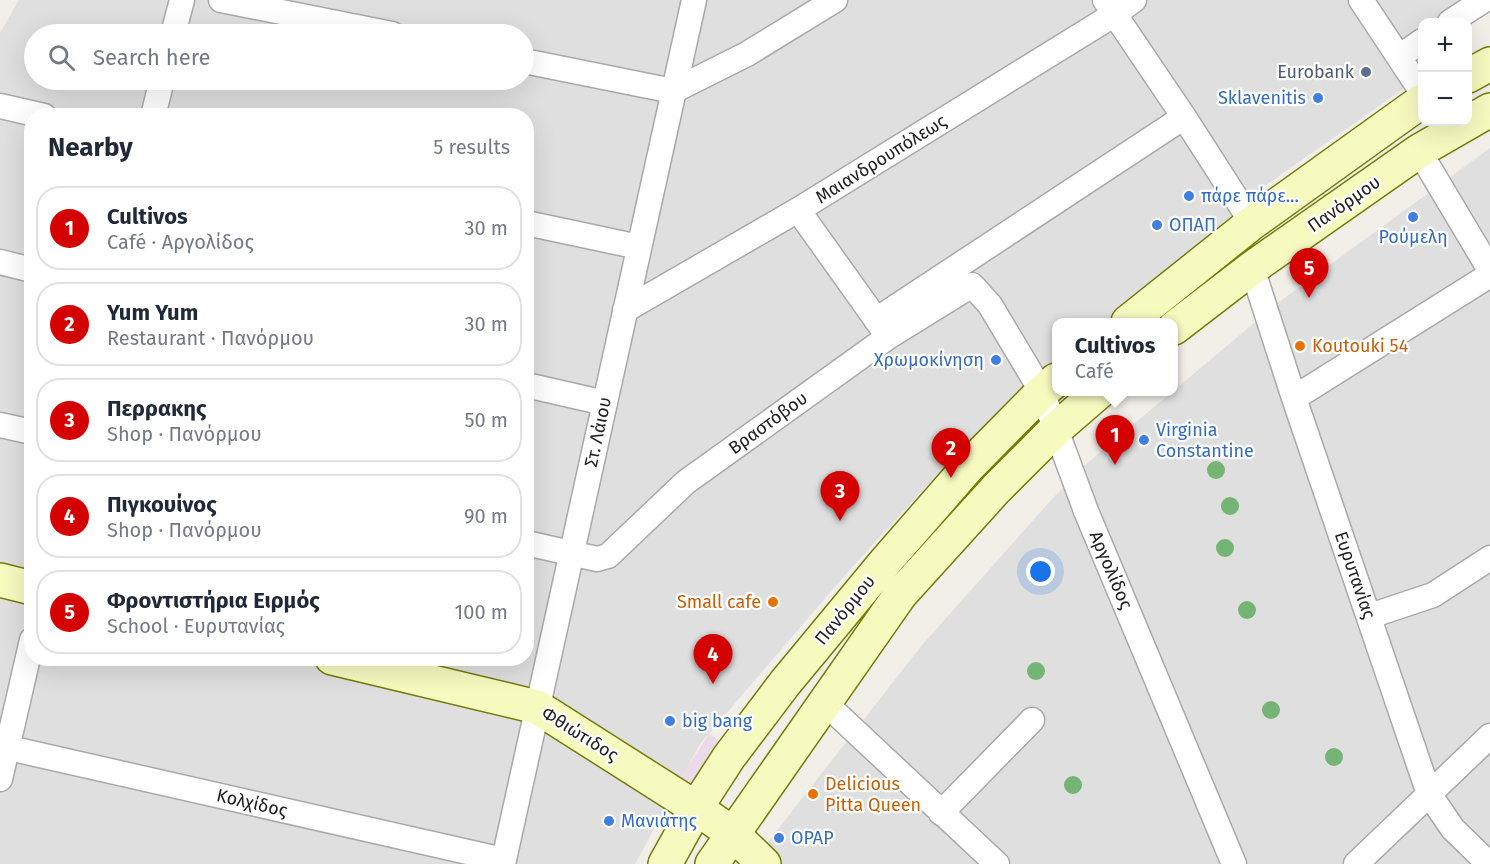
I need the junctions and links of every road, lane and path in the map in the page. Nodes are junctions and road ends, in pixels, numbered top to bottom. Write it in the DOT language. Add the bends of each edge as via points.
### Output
graph roads {
  1 [pos="182,0"];
  2 [pos="221,0"];
  3 [pos="694,0"];
  4 [pos="835,0"];
  5 [pos="1361,0"];
  6 [pos="1484,0"];
  7 [pos="1118,5"];
  8 [pos="1456,18"];
  9 [pos="176,24"];
  10 [pos="342,24"];
  11 [pos="1418,44"];
  12 [pos="1399,57"];
  13 [pos="534,63"];
  14 [pos="1490,64"];
  15 [pos="1472,73"];
  16 [pos="1418,86"];
  17 [pos="160,90"];
  18 [pos="674,91"];
  19 [pos="1418,103"];
  20 [pos="0,106"];
  21 [pos="155,108"];
  22 [pos="1490,110"];
  23 [pos="24,111"];
  24 [pos="1184,117"];
  25 [pos="1419,151"];
  26 [pos="798,210"];
  27 [pos="1252,223"];
  28 [pos="534,225"];
  29 [pos="639,248"];
  30 [pos="0,262"];
  31 [pos="1488,263"];
  32 [pos="24,268"];
  33 [pos="1252,268"];
  34 [pos="972,285"];
  35 [pos="625,310"];
  36 [pos="1133,318"];
  37 [pos="1178,324"];
  38 [pos="882,328"];
  39 [pos="1049,386"];
  40 [pos="534,387"];
  41 [pos="1094,396"];
  42 [pos="1294,398"];
  43 [pos="605,403"];
  44 [pos="0,425"];
  45 [pos="24,430"];
  46 [pos="1055,430"];
  47 [pos="534,545"];
  48 [pos="572,553"];
  49 [pos="1490,558"];
  50 [pos="0,580"];
  51 [pos="24,586"];
  52 [pos="1370,616"];
  53 [pos="25,666"];
  54 [pos="365,666"];
  55 [pos="824,702"];
  56 [pos="537,707"];
  57 [pos="1032,720"];
  58 [pos="1490,736"];
  59 [pos="3,747"];
  60 [pos="0,779"];
  61 [pos="1429,794"];
  62 [pos="696,808"];
  63 [pos="941,813"];
  64 [pos="732,833"];
  65 [pos="503,862"];
  66 [pos="665,864"];
  67 [pos="712,864"];
  68 [pos="764,864"];
  69 [pos="997,864"];
  70 [pos="1234,864"];
  71 [pos="1356,864"];
  72 [pos="1489,864"];
  1 -- 9 [label="street"];
  2 -- 10 [label="street"];
  3 -- 18 [label="street, Στ. Λάιου"];
  4 -- 18 [label="street" via="747,54"];
  5 -- 12 [label="street"];
  6 -- 8 [label="street"];
  7 -- 24 [label="street"];
  7 -- 26 [label="street, Μαιανδρουπόλεως"];
  11 -- 12 [label="street"];
  12 -- 16 [label="street"];
  13 -- 18 [label="street"];
  14 -- 15 [label="street"];
  17 -- 21 [label="street"];
  18 -- 29 [label="street, Στ. Λάιου"];
  19 -- 27 [label="street"];
  20 -- 23 [label="street"];
  22 -- 25 [label="street, Πανόρμου"];
  24 -- 27 [label="street"];
  24 -- 38 [label="street, Βραστόβου"];
  25 -- 31 [label="street"];
  25 -- 33 [label="street, Πανόρμου"];
  26 -- 35 [label="street, Μαιανδρουπόλεως"];
  26 -- 38 [label="street"];
  27 -- 36 [label="street"];
  28 -- 29 [label="street"];
  29 -- 35 [label="street, Στ. Λάιου"];
  30 -- 32 [label="street"];
  31 -- 42 [label="street"];
  33 -- 37 [label="street, Πανόρμου"];
  33 -- 42 [label="street, Ευρυτανίας"];
  34 -- 38 [label="street, Βραστόβου"];
  34 -- 39 [label="street, Αργολίδος"];
  35 -- 43 [label="street, Στ. Λάιου"];
  38 -- 48 [label="street, Βραστόβου" via="686,482 608,556 597,559"];
  39 -- 46 [label="street, Αργολίδος"];
  39 -- 62 [label="street, Πανόρμου" via="968,467 886,561 785,683"];
  40 -- 43 [label="street"];
  41 -- 46 [label="street, Πανόρμου"];
  42 -- 52 [label="street, Ευρυτανίας"];
  43 -- 48 [label="street, Στ. Λάιου"];
  44 -- 45 [label="street"];
  46 -- 55 [label="street, Πανόρμου" via="900,596"];
  46 -- 70 [label="street, Αργολίδος"];
  47 -- 48 [label="street, Βραστόβου"];
  48 -- 56 [label="street, Στ. Λάιου"];
  49 -- 52 [label="street" via="1433,595"];
  50 -- 51 [label="street"];
  52 -- 61 [label="street, Ευρυτανίας"];
  53 -- 59 [label="street"];
  54 -- 56 [label="street, Φθιώτιδος"];
  55 -- 63 [label="street"];
  55 -- 64 [label="street, Πανόρμου"];
  56 -- 62 [label="street, Φθιώτιδος"];
  56 -- 65 [label="street, Στ. Λάιου"];
  57 -- 63 [label="street"];
  58 -- 61 [label="street"];
  59 -- 60 [label="street"];
  59 -- 65 [label="street, Κολχίδος"];
  61 -- 71 [label="street"];
  61 -- 72 [label="street, Ευρυτανίας" via="1453,829"];
  62 -- 64 [label="street, Φθιώτιδος"];
  62 -- 66 [label="street, Πανόρμου"];
  63 -- 69 [label="street"];
  64 -- 67 [label="street, Πανόρμου"];
  64 -- 68 [label="street, Φθιώτιδος"];
}
